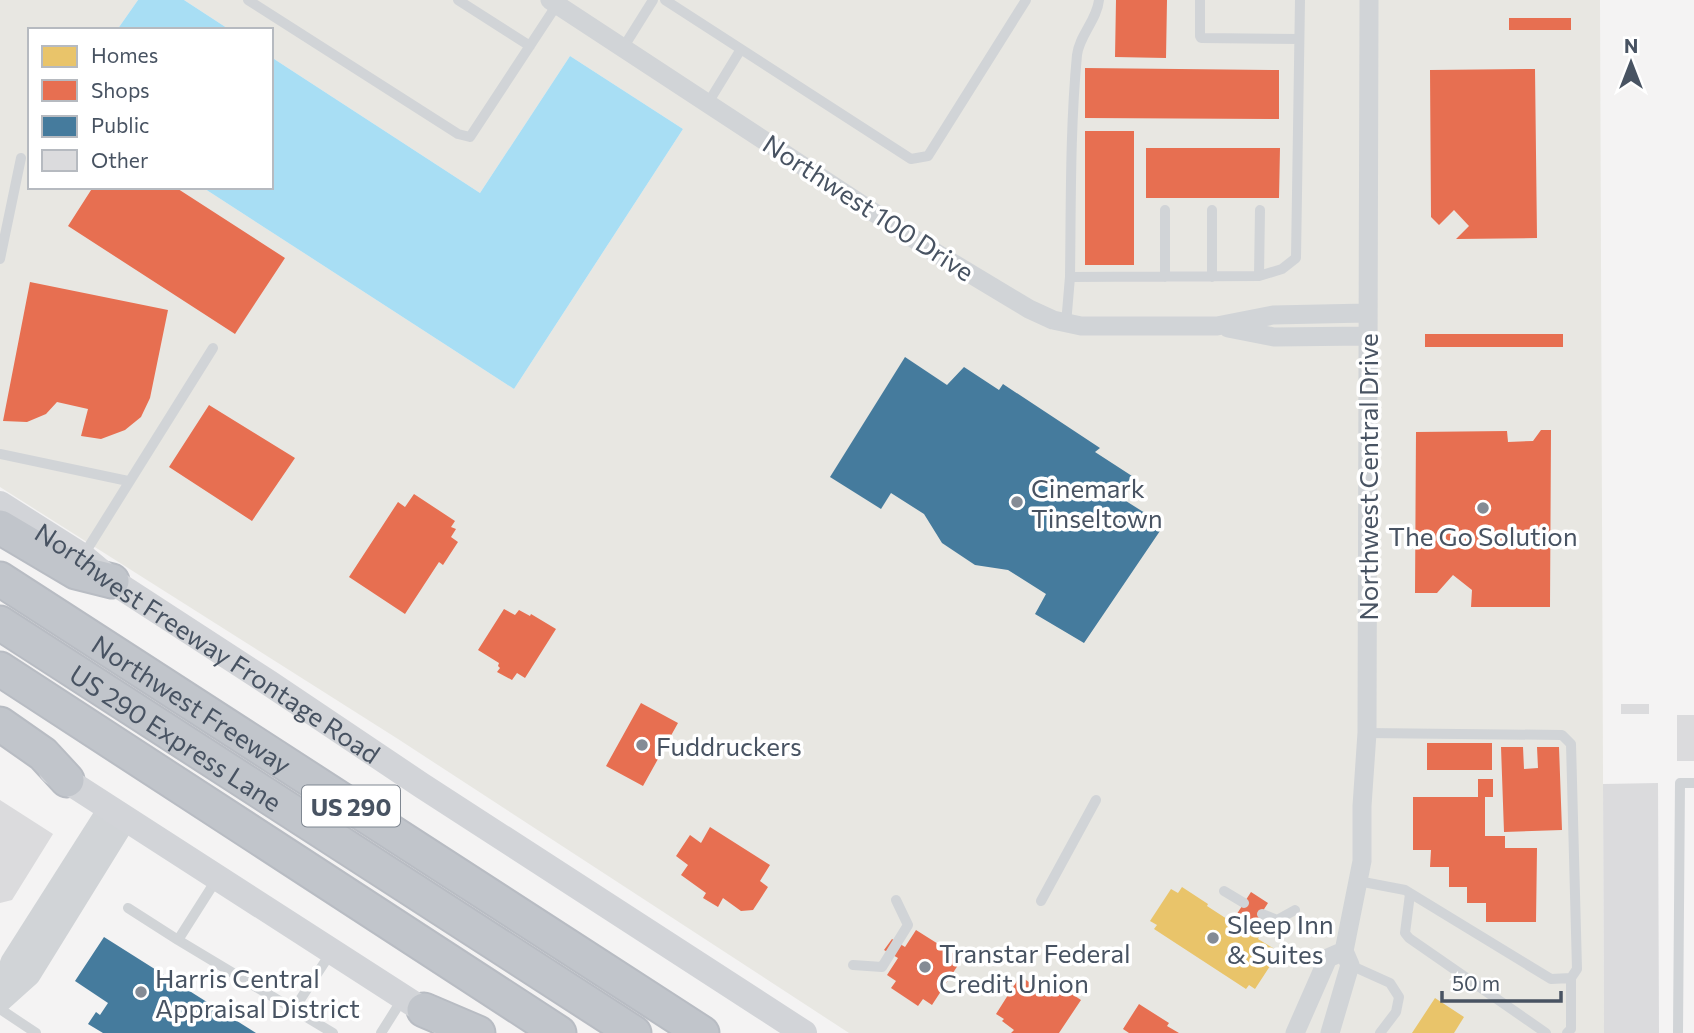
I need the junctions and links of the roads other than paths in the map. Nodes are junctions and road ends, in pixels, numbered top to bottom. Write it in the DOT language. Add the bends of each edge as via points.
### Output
graph roads {
  1 [pos="248,0"];
  2 [pos="458,0"];
  3 [pos="653,0"];
  4 [pos="665,0"];
  5 [pos="1026,0"];
  6 [pos="1098,0"];
  7 [pos="1200,0"];
  8 [pos="1300,0"];
  9 [pos="1369,0"];
  10 [pos="556,2"];
  11 [pos="1299,39"];
  12 [pos="530,46"];
  13 [pos="623,48"];
  14 [pos="741,49"];
  15 [pos="708,103"];
  16 [pos="21,158"];
  17 [pos="1165,210"];
  18 [pos="1212,210"];
  19 [pos="1260,210"];
  20 [pos="0,259"];
  21 [pos="1259,276"];
  22 [pos="1070,277"];
  23 [pos="1165,277"];
  24 [pos="1212,277"];
  25 [pos="1367,313"];
  26 [pos="1066,324"];
  27 [pos="1217,326"];
  28 [pos="1368,336"];
  29 [pos="213,348"];
  30 [pos="0,454"];
  31 [pos="128,481"];
  32 [pos="0,504"];
  33 [pos="0,527"];
  34 [pos="82,556"];
  35 [pos="0,579"];
  36 [pos="112,581"];
  37 [pos="0,623"];
  38 [pos="0,669"];
  39 [pos="0,724"];
  40 [pos="1367,733"];
  41 [pos="0,738"];
  42 [pos="67,780"];
  43 [pos="1694,783"];
  44 [pos="1096,800"];
  45 [pos="118,813"];
  46 [pos="218,877"];
  47 [pos="1358,881"];
  48 [pos="1224,891"];
  49 [pos="1410,894"];
  50 [pos="896,900"];
  51 [pos="1041,901"];
  52 [pos="1244,903"];
  53 [pos="128,908"];
  54 [pos="1295,910"];
  55 [pos="1262,914"];
  56 [pos="178,940"];
  57 [pos="332,951"];
  58 [pos="1347,958"];
  59 [pos="853,965"];
  60 [pos="1570,978"];
  61 [pos="0,993"];
  62 [pos="0,1001"];
  63 [pos="414,1004"];
  64 [pos="0,1009"];
  65 [pos="294,1009"];
  66 [pos="36,1033"];
  67 [pos="333,1033"];
  68 [pos="381,1033"];
  69 [pos="456,1033"];
  70 [pos="478,1033"];
  71 [pos="559,1033"];
  72 [pos="634,1033"];
  73 [pos="702,1033"];
  74 [pos="804,1033"];
  75 [pos="1296,1033"];
  76 [pos="1330,1033"];
  77 [pos="1380,1033"];
  78 [pos="1546,1033"];
  79 [pos="1567,1033"];
  80 [pos="1678,1033"];
  1 -- 12 [label="lane" via="458,134 470,137"];
  2 -- 12 [label="lane"];
  3 -- 13 [label="lane"];
  4 -- 14 [label="lane"];
  5 -- 14 [label="lane" via="928,156 911,159"];
  6 -- 22 [label="lane" via="1078,51"];
  7 -- 11 [label="lane" via="1202,38"];
  8 -- 11 [label="lane"];
  9 -- 25 [label="street, Northwest Central Drive"];
  10 -- 12 [label="lane"];
  10 -- 13 [label="street, Northwest 100 Drive"];
  11 -- 21 [label="lane" via="1296,258 1282,269"];
  13 -- 15 [label="street, Northwest 100 Drive"];
  14 -- 15 [label="lane"];
  15 -- 26 [label="street, Northwest 100 Drive" via="931,250 1029,309"];
  16 -- 20 [label="lane"];
  17 -- 23 [label="lane"];
  18 -- 24 [label="lane"];
  19 -- 21 [label="lane"];
  21 -- 24 [label="lane"];
  22 -- 23 [label="lane"];
  22 -- 26 [label="lane"];
  23 -- 24 [label="lane"];
  25 -- 27 [label="street, Northwest 100 Drive" via="1273,315"];
  25 -- 28 [label="street, Northwest Central Drive"];
  26 -- 27 [label="street, Northwest 100 Drive"];
  27 -- 28 [label="street, Northwest 100 Drive" via="1274,337"];
  28 -- 40 [label="street, Northwest Central Drive"];
  29 -- 31 [label="lane"];
  30 -- 31 [label="lane"];
  31 -- 34 [label="lane"];
  32 -- 34 [label="main road, Northwest Freeway Frontage Road"];
  33 -- 36 [label="highway" via="76,572"];
  34 -- 36 [label="main road, Northwest Freeway Frontage Road"];
  35 -- 73 [label="highway, Northwest Freeway / US 290"];
  36 -- 74 [label="main road, Northwest Freeway Frontage Road"];
  37 -- 72 [label="highway, US 290 Express Lane"];
  38 -- 71 [label="highway, US 290"];
  39 -- 42 [label="highway" via="43,754"];
  40 -- 47 [label="street, Northwest Central Drive"];
  40 -- 60 [label="lane" via="1562,735 1571,744 1577,970"];
  41 -- 42 [label="main road"];
  42 -- 45 [label="main road"];
  43 -- 80 [label="lane" via="1680,783"];
  44 -- 51 [label="lane"];
  45 -- 46 [label="main road"];
  45 -- 61 [label="street" via="12,962"];
  45 -- 62 [label="street" via="29,975"];
  46 -- 56 [label="lane"];
  46 -- 57 [label="main road"];
  47 -- 49 [label="lane"];
  47 -- 58 [label="street, Northwest Central Drive"];
  48 -- 52 [label="lane"];
  49 -- 60 [label="lane" via="1550,979"];
  49 -- 78 [label="lane" via="1405,933 1409,938"];
  50 -- 59 [label="lane" via="908,925 882,967"];
  53 -- 56 [label="lane"];
  54 -- 55 [label="lane" via="1277,920"];
  56 -- 65 [label="lane"];
  57 -- 63 [label="main road"];
  57 -- 65 [label="lane"];
  58 -- 75 [label="street" via="1328,958"];
  58 -- 76 [label="street, Northwest Central Drive"];
  58 -- 77 [label="lane" via="1390,983 1399,997 1396,1012"];
  60 -- 79 [label="lane" via="1571,1028"];
  63 -- 68 [label="lane"];
  63 -- 69 [label="main road"];
  63 -- 70 [label="highway"];
  64 -- 66 [label="lane"];
  65 -- 67 [label="lane"];
}
